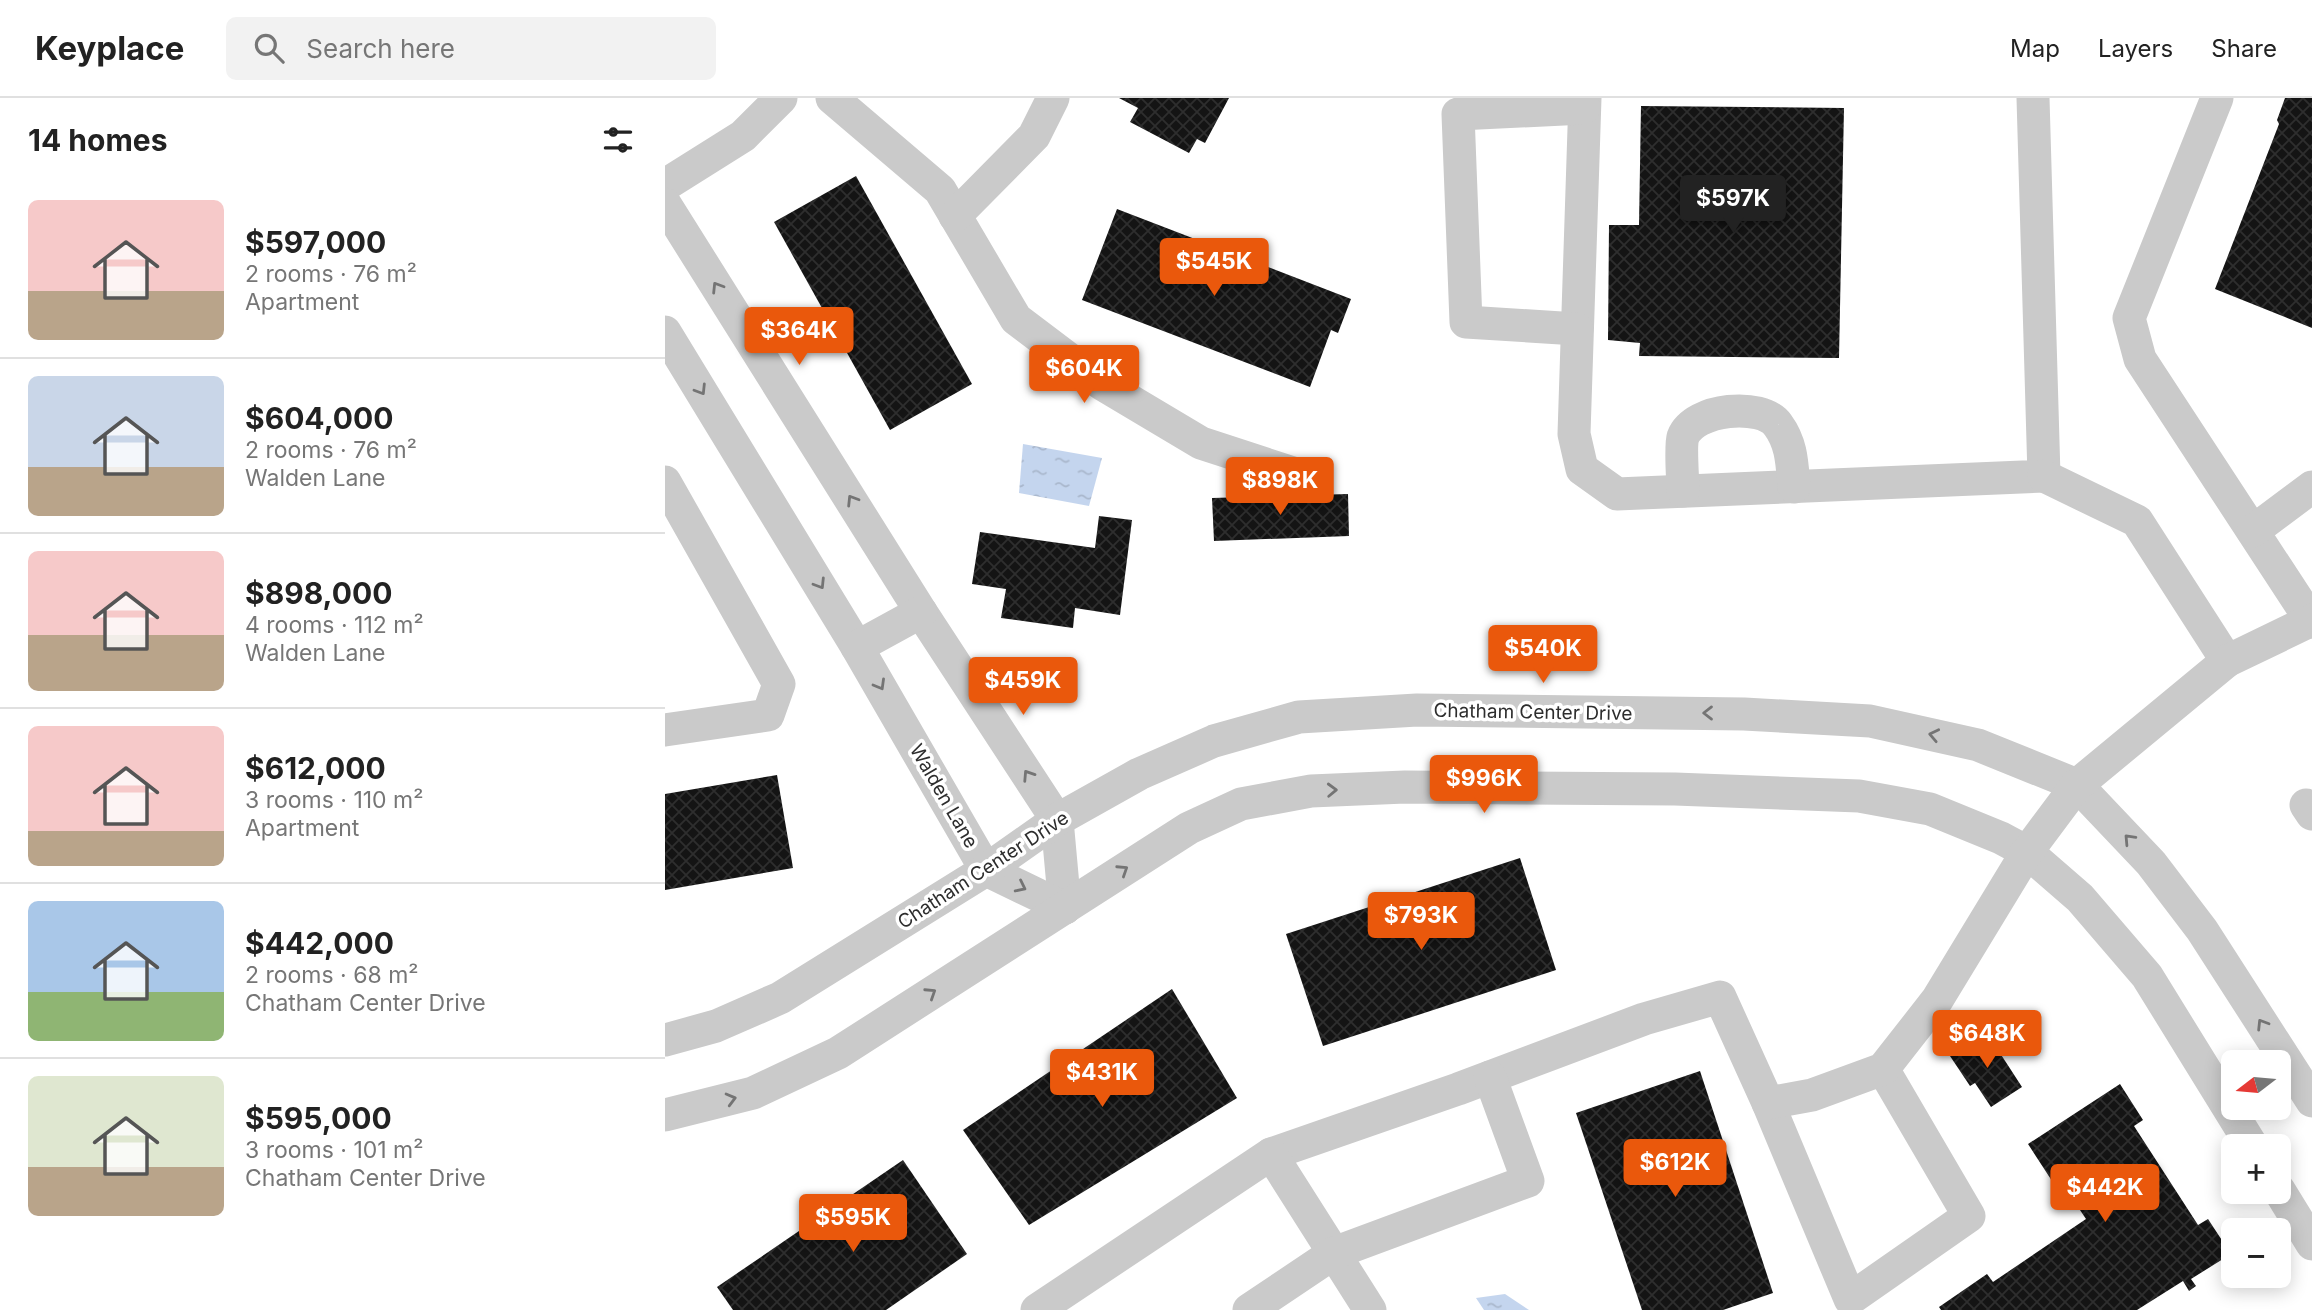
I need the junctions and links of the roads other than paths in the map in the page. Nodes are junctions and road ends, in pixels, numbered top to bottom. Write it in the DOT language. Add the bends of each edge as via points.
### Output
graph roads {
  1 [pos="781,98"];
  2 [pos="832,98"];
  3 [pos="1053,98"];
  4 [pos="2033,98"];
  5 [pos="2217,98"];
  6 [pos="1584,103"];
  7 [pos="665,186"];
  8 [pos="665,204"];
  9 [pos="955,216"];
  10 [pos="1577,330"];
  11 [pos="665,332"];
  12 [pos="2044,476"];
  13 [pos="1305,477"];
  14 [pos="665,482"];
  15 [pos="1794,487"];
  16 [pos="2312,487"];
  17 [pos="1683,491"];
  18 [pos="2253,531"];
  19 [pos="921,612"];
  20 [pos="2312,621"];
  21 [pos="857,647"];
  22 [pos="2227,661"];
  23 [pos="665,730"];
  24 [pos="2077,785"];
  25 [pos="1057,820"];
  26 [pos="2027,852"];
  27 [pos="986,870"];
  28 [pos="1065,908"];
  29 [pos="665,1040"];
  30 [pos="1883,1069"];
  31 [pos="1490,1077"];
  32 [pos="2312,1101"];
  33 [pos="1768,1103"];
  34 [pos="665,1115"];
  35 [pos="2245,1134"];
  36 [pos="1271,1154"];
  37 [pos="2288,1204"];
  38 [pos="2312,1244"];
  39 [pos="1334,1254"];
  40 [pos="1853,1304"];
  41 [pos="1037,1310"];
  42 [pos="1249,1310"];
  43 [pos="1370,1310"];
  1 -- 7 [label="street" via="743,136"];
  2 -- 9 [label="street" via="940,190"];
  3 -- 9 [label="street" via="1034,136"];
  4 -- 12 [label="street"];
  5 -- 18 [label="street" via="2129,317 2140,359"];
  6 -- 10 [label="street"];
  6 -- 10 [label="street" via="1458,114 1466,322"];
  19 -- 8 [label="street, one-way"];
  9 -- 13 [label="street" via="1016,318 1102,384 1201,443"];
  10 -- 17 [label="street" via="1574,434 1582,469 1617,494"];
  11 -- 21 [label="street, Walden Lane, one-way"];
  12 -- 15 [label="street"];
  12 -- 22 [label="street" via="2137,521"];
  14 -- 23 [label="street" via="779,684 768,715"];
  15 -- 17 [label="street"];
  15 -- 17 [label="street" via="1790,444 1776,422 1753,412 1714,412 1697,419 1683,437"];
  16 -- 18 [label="street"];
  18 -- 20 [label="street"];
  19 -- 21 [label="street"];
  25 -- 19 [label="street, one-way"];
  20 -- 22 [label="street"];
  21 -- 27 [label="street, Walden Lane, one-way"];
  22 -- 24 [label="street"];
  24 -- 25 [label="street, Chatham Center Drive, one-way" via="1978,745 1870,721 1744,713 1417,710 1299,717 1214,741 1139,774"];
  24 -- 26 [label="street"];
  32 -- 24 [label="street, Chatham Center Drive, one-way" via="2202,930 2151,863"];
  25 -- 27 [label="street, Chatham Center Drive"];
  25 -- 28 [label="street"];
  28 -- 26 [label="street, one-way" via="1189,828 1241,804 1311,790 1661,789 1859,796 1930,809"];
  26 -- 30 [label="street" via="1937,1000"];
  26 -- 35 [label="street" via="2080,898 2147,976"];
  27 -- 28 [label="street, Walden Lane, one-way"];
  27 -- 29 [label="street, Chatham Center Drive" via="780,998 716,1026"];
  34 -- 28 [label="street, one-way" via="753,1093 838,1053"];
  30 -- 33 [label="street" via="1812,1095"];
  30 -- 40 [label="street" via="1969,1216"];
  31 -- 33 [label="street" via="1644,1018 1720,997"];
  31 -- 36 [label="street"];
  31 -- 39 [label="street" via="1528,1181"];
  33 -- 40 [label="street"];
  36 -- 39 [label="street"];
  36 -- 41 [label="street"];
  37 -- 38 [label="street"];
  39 -- 42 [label="street"];
  39 -- 43 [label="street"];
}
